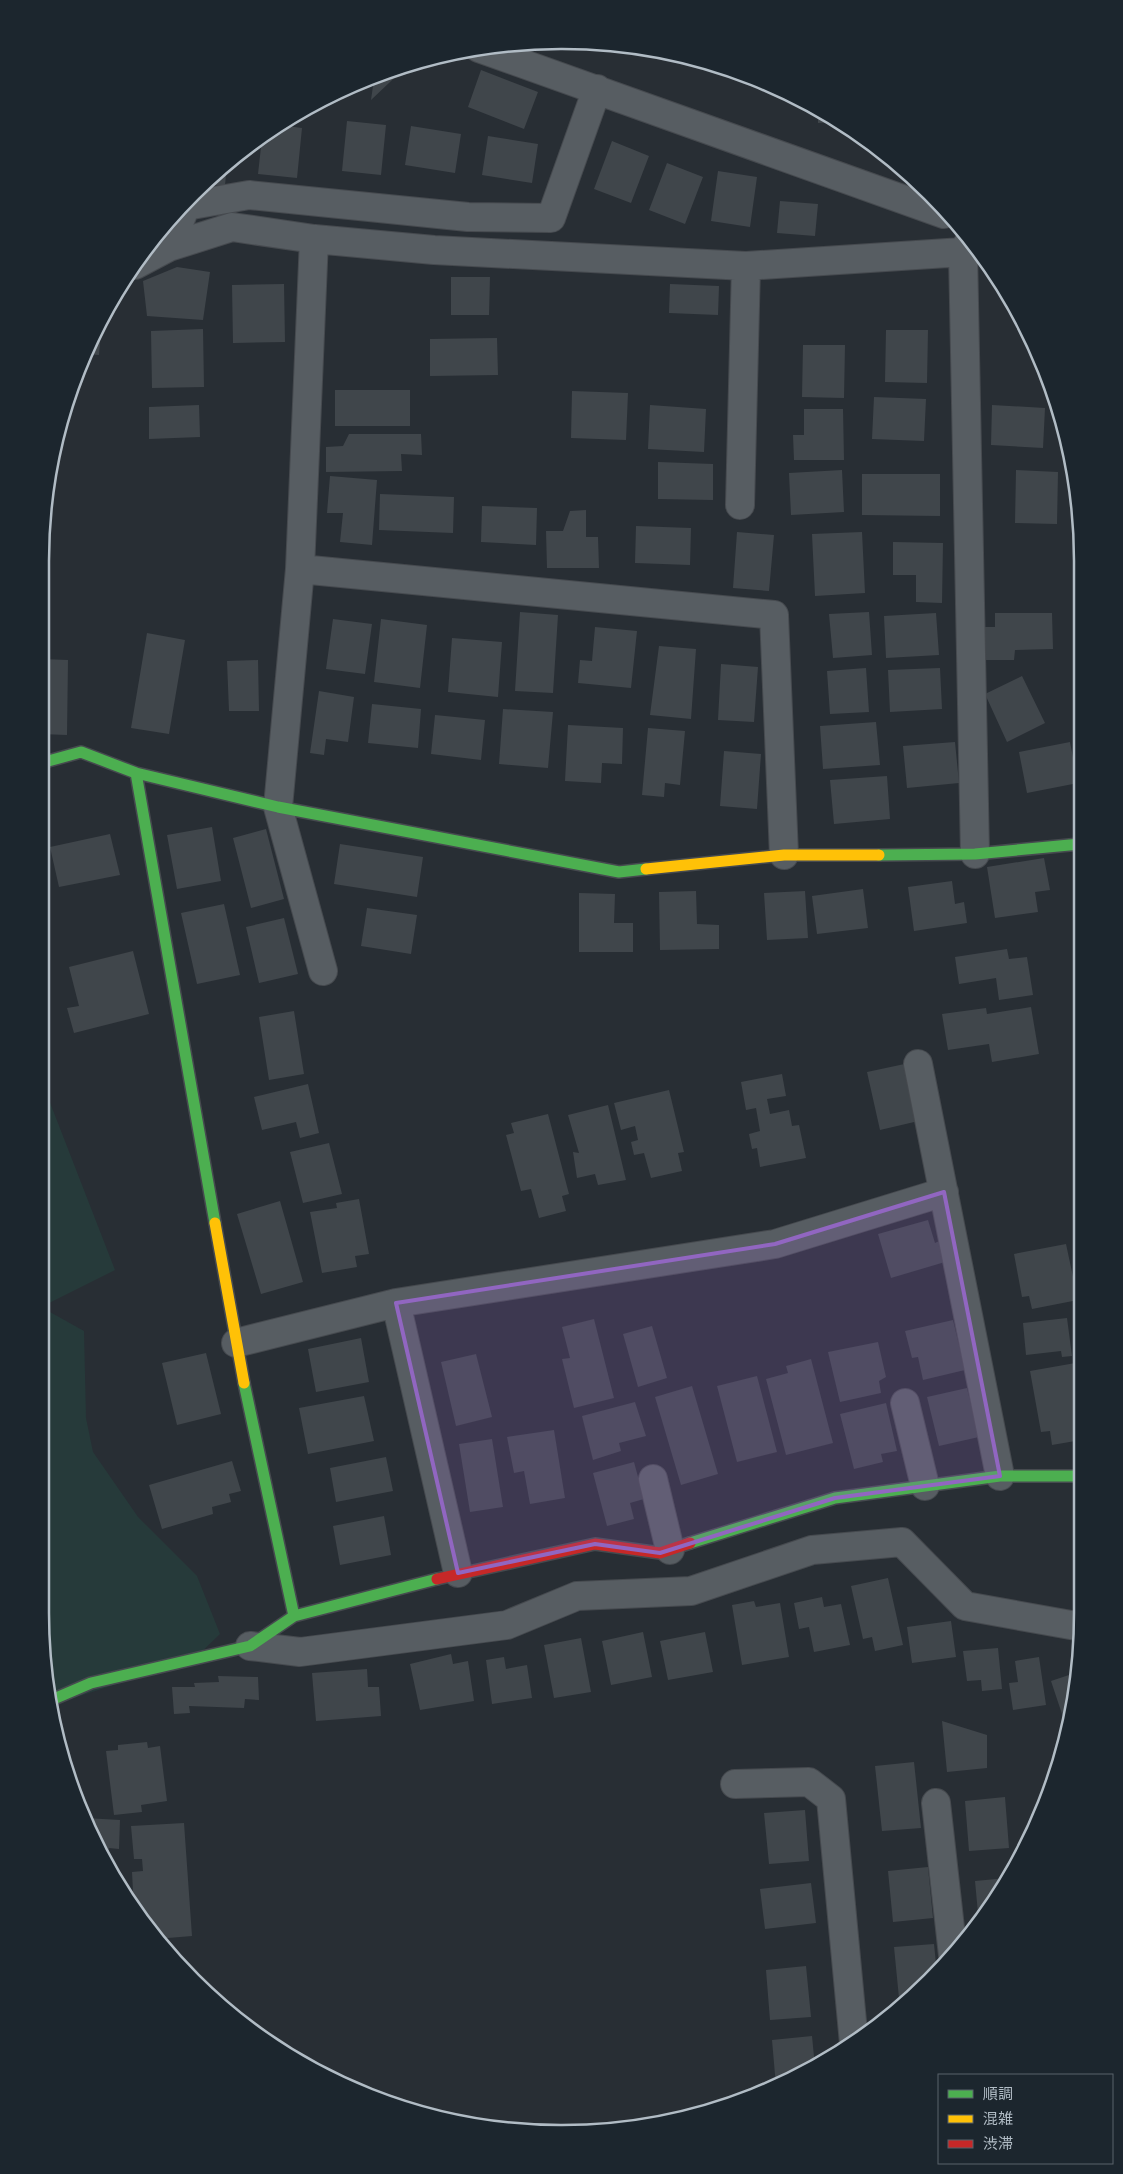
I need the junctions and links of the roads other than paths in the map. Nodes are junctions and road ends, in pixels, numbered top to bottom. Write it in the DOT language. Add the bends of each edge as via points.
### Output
graph roads {
  1 [pos="493,53"];
  2 [pos="597,89"];
  3 [pos="194,205"];
  4 [pos="935,211"];
  5 [pos="181,218"];
  6 [pos="314,239"];
  7 [pos="169,247"];
  8 [pos="966,247"];
  9 [pos="149,258"];
  10 [pos="746,266"];
  11 [pos="740,505"];
  12 [pos="300,569"];
  13 [pos="49,761"];
  14 [pos="136,773"];
  15 [pos="278,807"];
  16 [pos="1074,845"];
  17 [pos="975,854"];
  18 [pos="784,855"];
  19 [pos="323,971"];
  20 [pos="918,1064"];
  21 [pos="944,1192"];
  22 [pos="396,1303"];
  23 [pos="236,1343"];
  24 [pos="905,1403"];
  25 [pos="1000,1476"];
  26 [pos="1074,1476"];
  27 [pos="653,1479"];
  28 [pos="925,1486"];
  29 [pos="670,1550"];
  30 [pos="458,1574"];
  31 [pos="294,1616"];
  32 [pos="1074,1625"];
  33 [pos="250,1646"];
  34 [pos="56,1698"];
  35 [pos="735,1784"];
  36 [pos="936,1803"];
  37 [pos="952,1945"];
  38 [pos="853,2034"];
  1 -- 2 [label="street"];
  2 -- 3 [label="street" via="551,218 468,216 248,195"];
  2 -- 4 [label="street"];
  5 -- 7 [label="street"];
  6 -- 7 [label="street" via="232,227"];
  6 -- 10 [label="street" via="434,250"];
  6 -- 12 [label="street"];
  7 -- 9 [label="street"];
  8 -- 10 [label="street"];
  8 -- 17 [label="street"];
  10 -- 11 [label="street"];
  12 -- 15 [label="street"];
  12 -- 18 [label="street" via="774,616"];
  13 -- 14 [label="street" via="81,752"];
  14 -- 15 [label="street"];
  14 -- 23 [label="street"];
  15 -- 18 [label="street" via="619,872"];
  15 -- 19 [label="street"];
  16 -- 17 [label="street"];
  17 -- 18 [label="street"];
  20 -- 21 [label="street"];
  21 -- 22 [label="street" via="776,1244"];
  21 -- 25 [label="street"];
  22 -- 23 [label="street"];
  22 -- 30 [label="street"];
  23 -- 31 [label="street"];
  24 -- 28 [label="street"];
  25 -- 26 [label="street"];
  25 -- 28 [label="street"];
  27 -- 29 [label="street"];
  28 -- 29 [label="street" via="835,1498"];
  29 -- 30 [label="street" via="660,1553 595,1544"];
  30 -- 31 [label="street"];
  31 -- 33 [label="street"];
  32 -- 33 [label="street" via="965,1606 902,1542 812,1550 691,1591 577,1596 507,1625 300,1652"];
  33 -- 34 [label="street" via="91,1683"];
  35 -- 38 [label="street" via="809,1782 831,1799"];
  36 -- 37 [label="street"];
}
